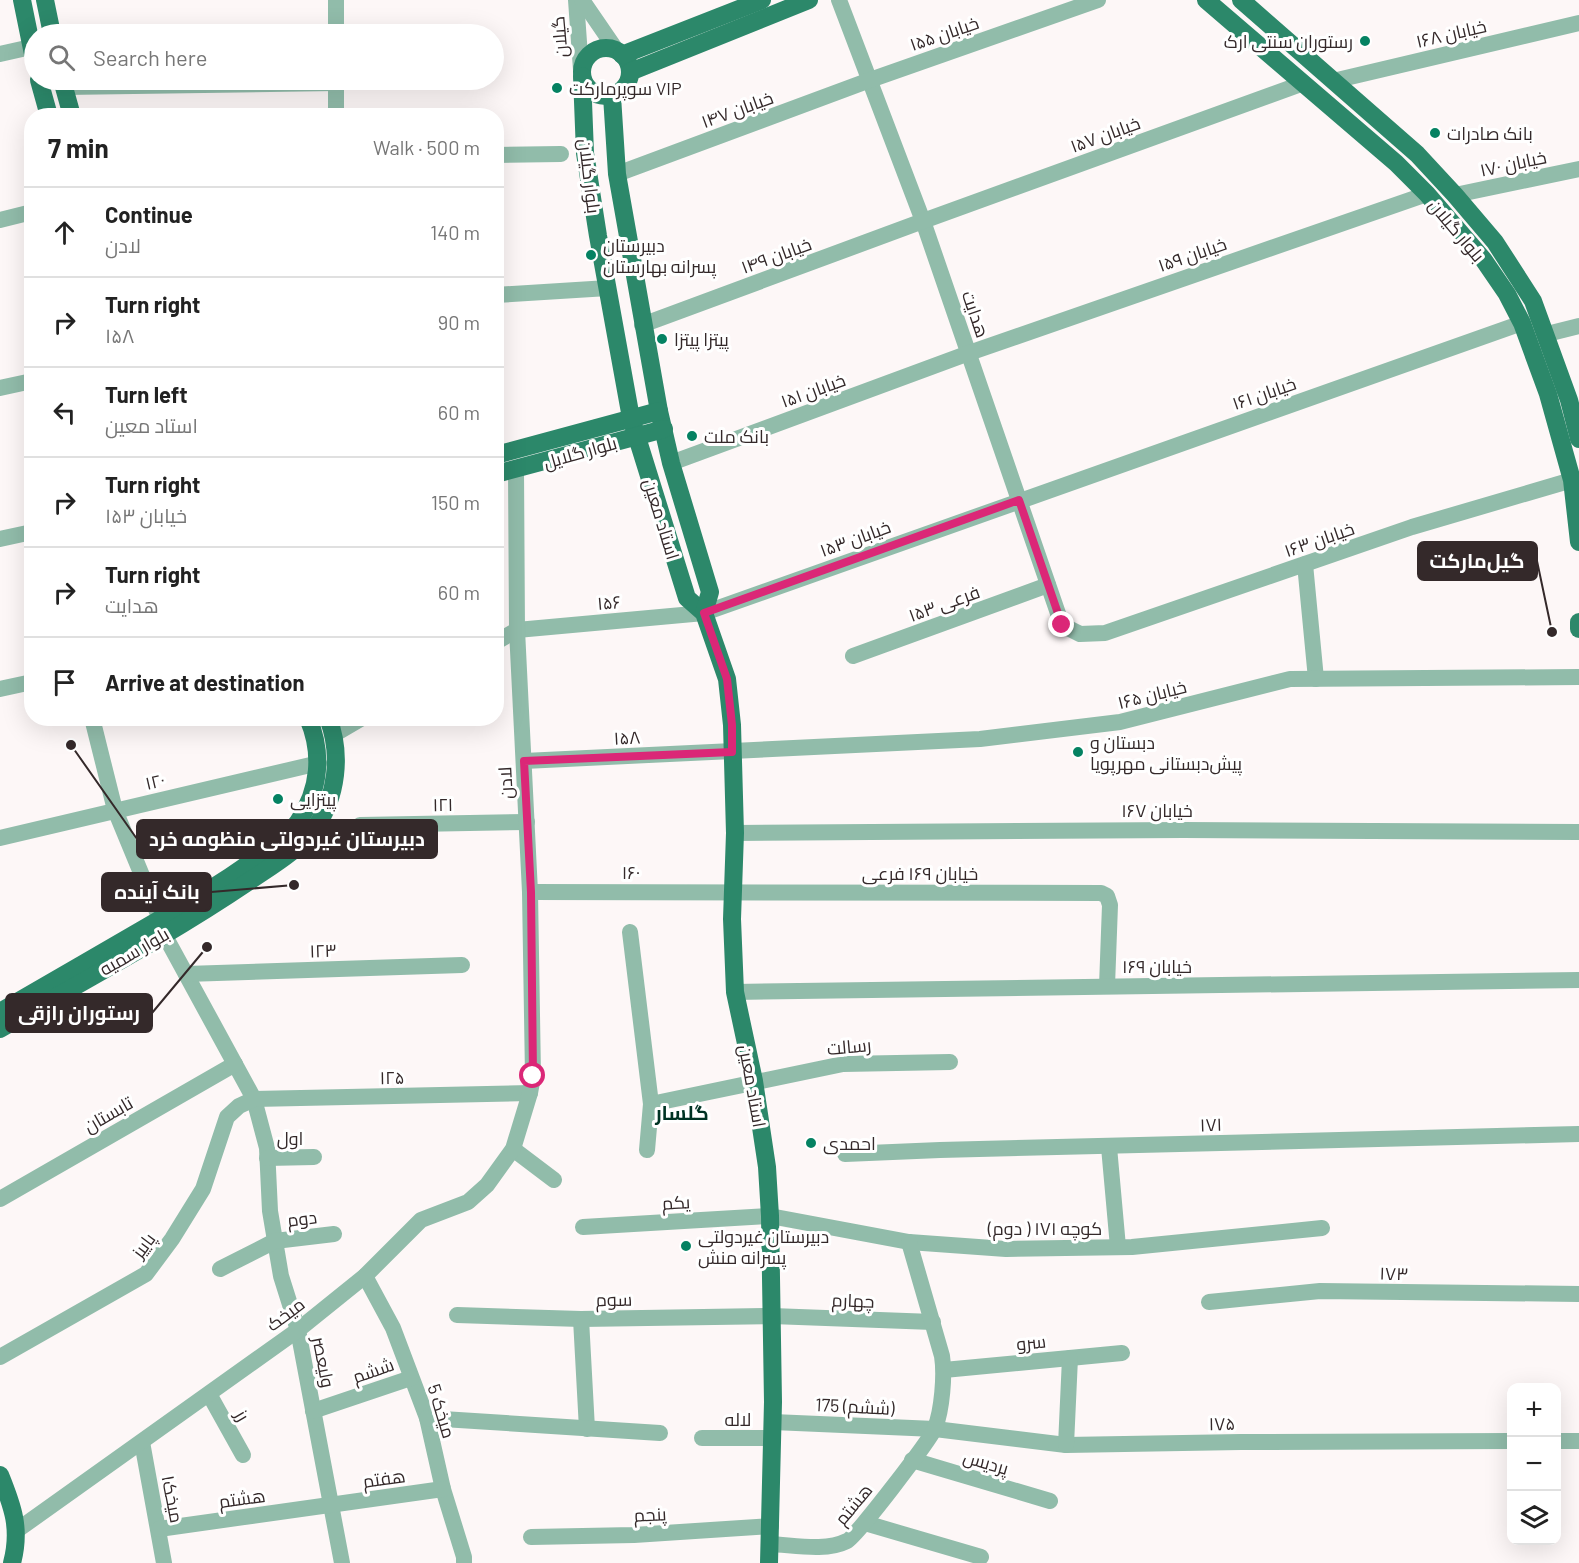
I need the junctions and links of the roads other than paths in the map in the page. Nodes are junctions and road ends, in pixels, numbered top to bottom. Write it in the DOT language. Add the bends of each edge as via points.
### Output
graph roads {
  1 [pos="22,0"];
  2 [pos="45,0"];
  3 [pos="336,0"];
  4 [pos="576,0"];
  5 [pos="582,0"];
  6 [pos="762,0"];
  7 [pos="809,0"];
  8 [pos="839,0"];
  9 [pos="1098,0"];
  10 [pos="1206,0"];
  11 [pos="1241,0"];
  12 [pos="1579,23"];
  13 [pos="27,24"];
  14 [pos="50,24"];
  15 [pos="336,24"];
  16 [pos="24,53"];
  17 [pos="620,53"];
  18 [pos="0,54"];
  19 [pos="630,72"];
  20 [pos="581,73"];
  21 [pos="870,80"];
  22 [pos="1333,81"];
  23 [pos="1301,84"];
  24 [pos="42,90"];
  25 [pos="65,90"];
  26 [pos="336,90"];
  27 [pos="612,96"];
  28 [pos="47,108"];
  29 [pos="70,108"];
  30 [pos="336,108"];
  31 [pos="561,154"];
  32 [pos="504,155"];
  33 [pos="1579,169"];
  34 [pos="616,174"];
  35 [pos="1427,194"];
  36 [pos="1455,195"];
  37 [pos="24,215"];
  38 [pos="0,220"];
  39 [pos="923,221"];
  40 [pos="608,288"];
  41 [pos="504,294"];
  42 [pos="1521,323"];
  43 [pos="642,325"];
  44 [pos="1579,326"];
  45 [pos="1547,334"];
  46 [pos="969,353"];
  47 [pos="24,383"];
  48 [pos="0,388"];
  49 [pos="659,411"];
  50 [pos="631,418"];
  51 [pos="664,429"];
  52 [pos="636,436"];
  53 [pos="1579,439"];
  54 [pos="504,453"];
  55 [pos="671,463"];
  56 [pos="516,470"];
  57 [pos="504,472"];
  58 [pos="1572,480"];
  59 [pos="1019,500"];
  60 [pos="24,534"];
  61 [pos="0,539"];
  62 [pos="1579,542"];
  63 [pos="1305,564"];
  64 [pos="1048,585"];
  65 [pos="704,613"];
  66 [pos="1579,622"];
  67 [pos="1579,629"];
  68 [pos="517,630"];
  69 [pos="1080,634"];
  70 [pos="504,637"];
  71 [pos="853,656"];
  72 [pos="1579,677"];
  73 [pos="1316,679"];
  74 [pos="24,684"];
  75 [pos="0,689"];
  76 [pos="94,726"];
  77 [pos="310,726"];
  78 [pos="331,727"];
  79 [pos="732,752"];
  80 [pos="524,761"];
  81 [pos="319,763"];
  82 [pos="115,810"];
  83 [pos="527,822"];
  84 [pos="360,825"];
  85 [pos="1579,832"];
  86 [pos="735,833"];
  87 [pos="0,838"];
  88 [pos="733,891"];
  89 [pos="531,892"];
  90 [pos="162,926"];
  91 [pos="630,932"];
  92 [pos="462,965"];
  93 [pos="186,974"];
  94 [pos="1579,980"];
  95 [pos="1107,986"];
  96 [pos="735,992"];
  97 [pos="5,1018"];
  98 [pos="950,1062"];
  99 [pos="235,1064"];
  100 [pos="754,1081"];
  101 [pos="530,1094"];
  102 [pos="254,1099"];
  103 [pos="651,1104"];
  104 [pos="1579,1134"];
  105 [pos="1109,1147"];
  106 [pos="513,1149"];
  107 [pos="647,1150"];
  108 [pos="845,1154"];
  109 [pos="314,1157"];
  110 [pos="267,1158"];
  111 [pos="554,1180"];
  112 [pos="0,1199"];
  113 [pos="770,1216"];
  114 [pos="583,1227"];
  115 [pos="1322,1228"];
  116 [pos="334,1234"];
  117 [pos="275,1241"];
  118 [pos="909,1242"];
  119 [pos="1118,1247"];
  120 [pos="220,1269"];
  121 [pos="365,1276"];
  122 [pos="1579,1294"];
  123 [pos="1209,1302"];
  124 [pos="457,1315"];
  125 [pos="772,1316"];
  126 [pos="581,1319"];
  127 [pos="933,1322"];
  128 [pos="298,1330"];
  129 [pos="1122,1353"];
  130 [pos="0,1357"];
  131 [pos="1070,1358"];
  132 [pos="944,1370"];
  133 [pos="411,1378"];
  134 [pos="209,1395"];
  135 [pos="313,1411"];
  136 [pos="427,1418"];
  137 [pos="587,1429"];
  138 [pos="935,1429"];
  139 [pos="773,1430"];
  140 [pos="660,1433"];
  141 [pos="702,1438"];
  142 [pos="1561,1441"];
  143 [pos="1579,1441"];
  144 [pos="142,1442"];
  145 [pos="1507,1442"];
  146 [pos="1066,1445"];
  147 [pos="243,1455"];
  148 [pos="912,1460"];
  149 [pos="0,1475"];
  150 [pos="443,1489"];
  151 [pos="1050,1501"];
  152 [pos="331,1505"];
  153 [pos="865,1523"];
  154 [pos="771,1526"];
  155 [pos="159,1529"];
  156 [pos="16,1531"];
  157 [pos="531,1537"];
  158 [pos="770,1544"];
  159 [pos="981,1557"];
  160 [pos="15,1562"];
  161 [pos="164,1563"];
  162 [pos="342,1563"];
  163 [pos="464,1563"];
  164 [pos="769,1563"];
  1 -- 13 [label="main road"];
  2 -- 14 [label="main road"];
  3 -- 15 [label="street"];
  4 -- 20 [label="street, گیلان"];
  5 -- 17 [label="street"];
  6 -- 17 [label="main road"];
  7 -- 19 [label="main road"];
  8 -- 21 [label="street, هدایت"];
  9 -- 21 [label="street, خیابان ۱۵۵"];
  10 -- 23 [label="main road, بلوار گیلان"];
  11 -- 22 [label="main road, بلوار گیلان"];
  12 -- 22 [label="street, خیابان ۱۶۸"];
  16 -- 18 [label="street"];
  17 -- 19 [label="main road"];
  17 -- 20 [label="main road" via="610,49 594,51"];
  19 -- 27 [label="main road" via="628,82"];
  20 -- 27 [label="main road" via="584,84 596,95"];
  20 -- 40 [label="main road, بلوار گیلان" via="585,153"];
  21 -- 34 [label="street, خیابان ۱۴۷"];
  21 -- 39 [label="street, هدایت"];
  22 -- 36 [label="main road, بلوار گیلان" via="1417,154"];
  23 -- 35 [label="main road, بلوار گیلان"];
  23 -- 39 [label="street, خیابان ۱۵۷"];
  24 -- 28 [label="main road"];
  25 -- 29 [label="main road"];
  26 -- 30 [label="street"];
  27 -- 34 [label="main road, بلوار گیلان"];
  31 -- 32 [label="street"];
  33 -- 36 [label="street, خیابان ۱۷۰"];
  34 -- 43 [label="main road, بلوار گیلان"];
  35 -- 42 [label="main road, بلوار گیلان" via="1483,259"];
  35 -- 46 [label="street, خیابان ۱۵۹"];
  36 -- 45 [label="main road, بلوار گیلان" via="1495,242 1524,286"];
  37 -- 38 [label="street"];
  39 -- 43 [label="street, خیابان ۱۴۹"];
  39 -- 46 [label="street, هدایت"];
  40 -- 41 [label="street"];
  40 -- 50 [label="main road, بلوار گیلان"];
  42 -- 58 [label="main road, بلوار گیلان" via="1548,394"];
  42 -- 59 [label="street, خیابان ۱۶۱"];
  43 -- 49 [label="main road, بلوار گیلان"];
  44 -- 45 [label="street"];
  45 -- 53 [label="main road, بلوار گیلان"];
  46 -- 55 [label="street, خیابان ۱۵۱"];
  46 -- 59 [label="street, هدایت"];
  47 -- 48 [label="street"];
  49 -- 50 [label="main road, بلوار گلایل"];
  49 -- 51 [label="main road, استاد معین"];
  50 -- 52 [label="main road, استاد معین"];
  50 -- 54 [label="main road, بلوار گلایل"];
  51 -- 52 [label="main road, بلوار گلایل"];
  51 -- 55 [label="main road, استاد معین"];
  52 -- 56 [label="main road, بلوار گلایل"];
  52 -- 65 [label="main road, استاد معین" via="687,598"];
  55 -- 65 [label="main road, استاد معین" via="710,592"];
  56 -- 57 [label="main road, بلوار گلایل"];
  56 -- 68 [label="street, لادن"];
  58 -- 62 [label="main road, بلوار گیلان"];
  58 -- 63 [label="street, خیابان ۱۶۳" via="1412,527"];
  59 -- 64 [label="street, هدایت"];
  59 -- 65 [label="street, خیابان ۱۵۳"];
  60 -- 61 [label="street"];
  63 -- 69 [label="street, خیابان ۱۶۳" via="1105,633"];
  63 -- 73 [label="street"];
  64 -- 69 [label="street, هدایت" via="1062,625"];
  64 -- 71 [label="street, ۱۵۳ فرعی"];
  65 -- 68 [label="street, ۱۵۶"];
  65 -- 79 [label="main road, استاد معین" via="727,679"];
  66 -- 67 [label="main road"];
  68 -- 70 [label="street"];
  68 -- 80 [label="street, لادن"];
  72 -- 73 [label="street, خیابان ۱۶۵"];
  73 -- 79 [label="street, خیابان ۱۶۵" via="1290,679 1120,722 980,739"];
  74 -- 75 [label="street"];
  76 -- 82 [label="street"];
  77 -- 81 [label="main road, بلوار سمیه"];
  78 -- 90 [label="main road, بلوار سمیه" via="335,778 328,804 315,828 296,848 223,899"];
  79 -- 80 [label="street, ۱۵۸"];
  79 -- 86 [label="main road, استاد معین"];
  80 -- 83 [label="street, لادن"];
  81 -- 82 [label="street, ۱۲۰"];
  81 -- 90 [label="main road, بلوار سمیه" via="309,801 291,831"];
  82 -- 87 [label="street, ۱۲۰"];
  82 -- 90 [label="street"];
  83 -- 84 [label="street, ۱۲۱"];
  83 -- 89 [label="street, لادن"];
  85 -- 86 [label="street, خیابان ۱۶۷"];
  86 -- 88 [label="main road, استاد معین"];
  88 -- 89 [label="street, ۱۶۰"];
  88 -- 95 [label="street, خیابان ۱۶۹ فرعی" via="1101,893 1110,905"];
  88 -- 96 [label="main road, استاد معین"];
  89 -- 101 [label="street, لادن"];
  90 -- 93 [label="street"];
  90 -- 97 [label="main road, بلوار سمیه"];
  91 -- 103 [label="street"];
  92 -- 93 [label="street, ۱۲۳"];
  93 -- 99 [label="street"];
  94 -- 95 [label="street, خیابان ۱۶۹"];
  95 -- 96 [label="street, خیابان ۱۶۹"];
  96 -- 100 [label="main road, استاد معین"];
  98 -- 100 [label="street, رسالت" via="843,1064"];
  99 -- 102 [label="street"];
  99 -- 112 [label="street, تابستان"];
  100 -- 103 [label="street, رسالت"];
  100 -- 113 [label="main road, استاد معین"];
  101 -- 102 [label="street, ۱۲۵"];
  101 -- 106 [label="street, میخک"];
  102 -- 110 [label="street, ولیعصر"];
  102 -- 130 [label="street, پاییز" via="227,1117 203,1189 146,1274"];
  103 -- 107 [label="street"];
  104 -- 105 [label="street, ۱۷۱"];
  105 -- 108 [label="street, ۱۷۱"];
  105 -- 119 [label="street"];
  106 -- 111 [label="street"];
  106 -- 121 [label="street, میخک" via="487,1185 468,1202 421,1220"];
  109 -- 110 [label="street, اول"];
  110 -- 117 [label="street, ولیعصر"];
  113 -- 114 [label="street, یکم"];
  113 -- 118 [label="street, کوچه ۱۷۱ ( دوم)"];
  113 -- 125 [label="main road, استاد معین"];
  115 -- 119 [label="street, کوچه ۱۷۱ ( دوم)"];
  116 -- 117 [label="street, دوم"];
  117 -- 120 [label="street"];
  117 -- 128 [label="street, ولیعصر"];
  118 -- 119 [label="street, کوچه ۱۷۱ ( دوم)" via="1006,1250"];
  118 -- 127 [label="street"];
  121 -- 128 [label="street, میخک"];
  121 -- 133 [label="street, میخک 5" via="393,1328"];
  122 -- 123 [label="street, ۱۷۳" via="1320,1290"];
  124 -- 126 [label="street, سوم"];
  125 -- 126 [label="street, سوم"];
  125 -- 127 [label="street, چهارم"];
  125 -- 139 [label="main road, استاد معین"];
  126 -- 137 [label="street"];
  127 -- 132 [label="street"];
  128 -- 134 [label="street, میخک"];
  128 -- 135 [label="street, ولیعصر"];
  129 -- 131 [label="street, سرو"];
  131 -- 132 [label="street, سرو"];
  131 -- 146 [label="street"];
  132 -- 138 [label="street"];
  133 -- 135 [label="street, ششم"];
  133 -- 136 [label="street, میخک 5"];
  134 -- 144 [label="street, میخک"];
  134 -- 147 [label="street, رز"];
  135 -- 152 [label="street, ولیعصر"];
  136 -- 137 [label="street"];
  136 -- 150 [label="street, میخک 5"];
  137 -- 140 [label="street"];
  138 -- 139 [label="street, 175 (ششم)"];
  138 -- 146 [label="street, ۱۷۵"];
  138 -- 148 [label="street, هشتم"];
  139 -- 141 [label="street, لاله"];
  139 -- 154 [label="main road, استاد معین"];
  142 -- 143 [label="street"];
  144 -- 155 [label="street, میخک۱"];
  144 -- 156 [label="street, میخک"];
  145 -- 146 [label="street, ۱۷۵"];
  148 -- 151 [label="street, پردیس"];
  148 -- 153 [label="street, هشتم"];
  149 -- 156 [label="main road" via="10,1498"];
  150 -- 152 [label="street, هفتم"];
  150 -- 163 [label="street, میخک 5"];
  152 -- 155 [label="street, هشتم"];
  152 -- 162 [label="street, ولیعصر"];
  153 -- 158 [label="street, هشتم" via="849,1540 830,1547"];
  153 -- 159 [label="street"];
  154 -- 157 [label="street, پنجم"];
  154 -- 158 [label="main road, استاد معین"];
  155 -- 161 [label="street, میخک۱"];
  156 -- 160 [label="main road"];
  158 -- 164 [label="main road, استاد معین"];
}
